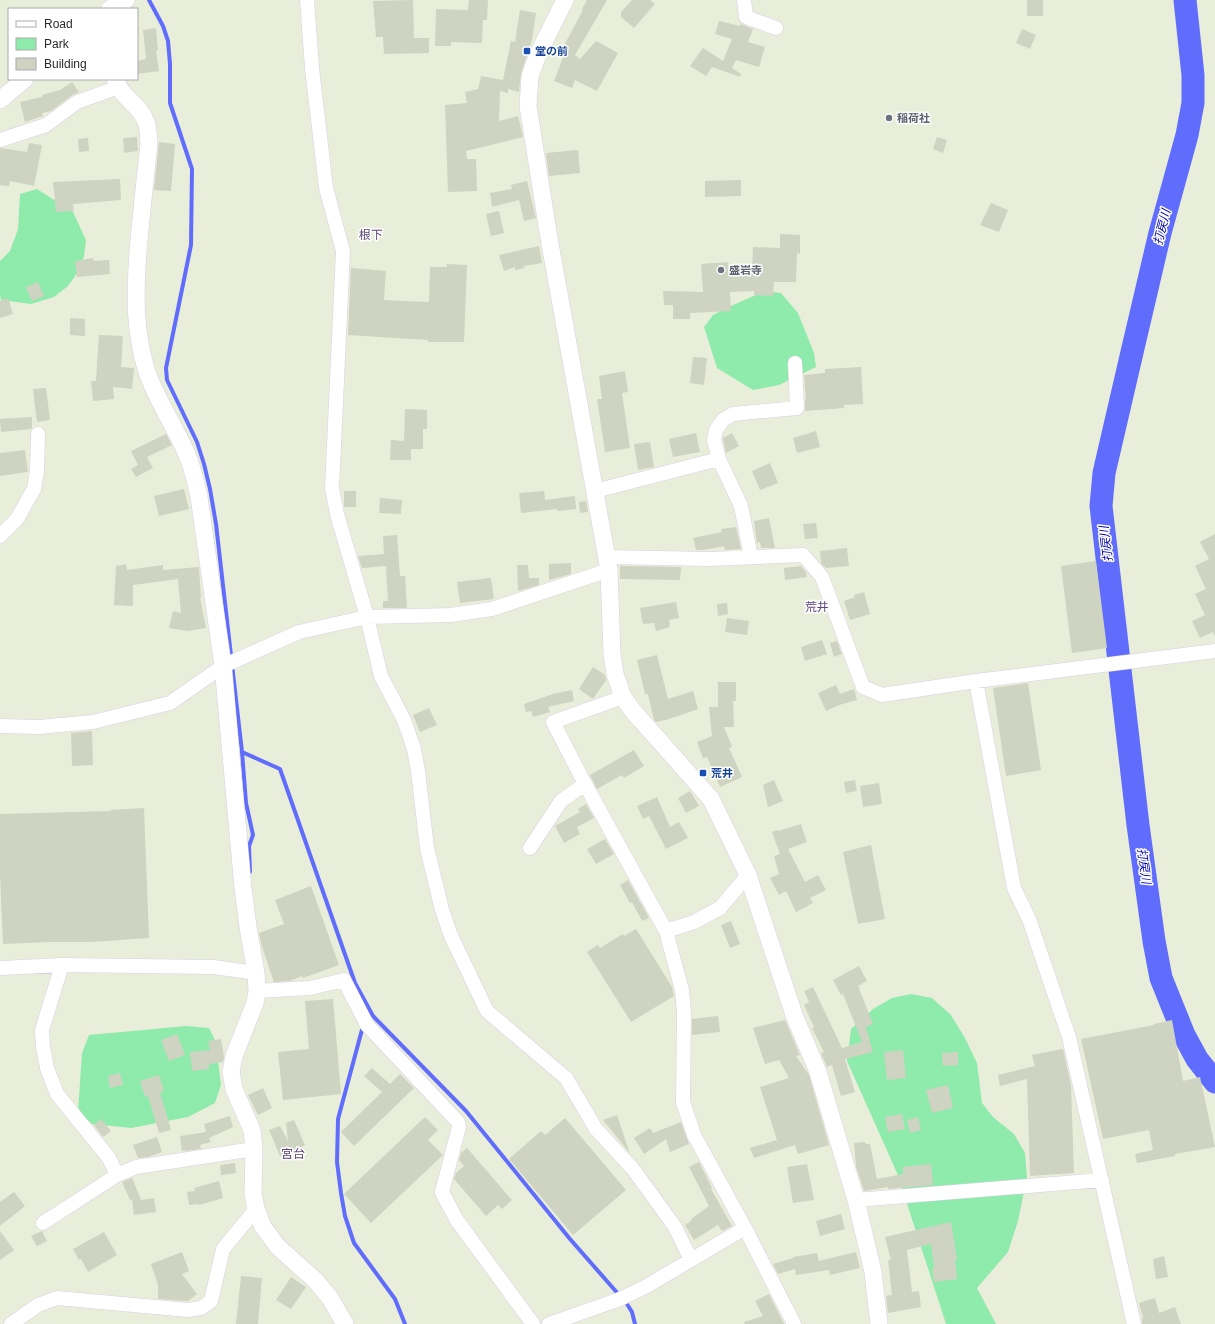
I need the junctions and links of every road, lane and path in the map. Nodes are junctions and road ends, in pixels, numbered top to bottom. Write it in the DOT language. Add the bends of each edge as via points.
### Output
graph roads {
  1 [pos="126,0"];
  2 [pos="307,0"];
  3 [pos="565,0"];
  4 [pos="744,0"];
  5 [pos="112,8"];
  6 [pos="776,28"];
  7 [pos="24,80"];
  8 [pos="117,83"];
  9 [pos="0,100"];
  10 [pos="0,140"];
  11 [pos="795,363"];
  12 [pos="38,434"];
  13 [pos="719,458"];
  14 [pos="595,491"];
  15 [pos="0,536"];
  16 [pos="752,557"];
  17 [pos="608,564"];
  18 [pos="367,617"];
  19 [pos="1215,651"];
  20 [pos="223,666"];
  21 [pos="976,681"];
  22 [pos="623,697"];
  23 [pos="0,726"];
  24 [pos="585,784"];
  25 [pos="530,848"];
  26 [pos="748,874"];
  27 [pos="666,931"];
  28 [pos="62,965"];
  29 [pos="0,968"];
  30 [pos="256,973"];
  31 [pos="257,991"];
  32 [pos="254,1149"];
  33 [pos="117,1175"];
  34 [pos="1102,1180"];
  35 [pos="856,1200"];
  36 [pos="256,1209"];
  37 [pos="43,1223"];
  38 [pos="745,1228"];
  39 [pos="691,1260"];
  40 [pos="11,1324"];
  41 [pos="345,1324"];
  42 [pos="533,1324"];
  43 [pos="549,1324"];
  44 [pos="794,1324"];
  45 [pos="879,1324"];
  46 [pos="1134,1324"];
  1 -- 5 [label="street"];
  2 -- 18 [label="street" via="326,188 343,251 332,488"];
  3 -- 14 [label="street" via="530,76 528,106"];
  4 -- 6 [label="street" via="746,17"];
  7 -- 9 [label="street"];
  8 -- 10 [label="street" via="77,102 46,125"];
  8 -- 20 [label="street" via="146,121 149,144 140,222 135,294 136,324 148,373 188,456 194,476"];
  11 -- 13 [label="street" via="797,408 733,414 723,420 716,430 714,440"];
  12 -- 15 [label="street" via="34,489 17,519"];
  13 -- 14 [label="street"];
  13 -- 16 [label="street" via="742,506"];
  14 -- 17 [label="street"];
  16 -- 17 [label="street"];
  16 -- 21 [label="street" via="803,554 822,577 863,687 882,695"];
  17 -- 18 [label="street" via="492,609 452,615"];
  17 -- 22 [label="street" via="612,654 615,674"];
  18 -- 20 [label="street" via="299,632"];
  18 -- 39 [label="street" via="381,676 404,720 414,749 427,848 442,910 451,936 487,1010 566,1078 596,1129 633,1169 675,1227"];
  19 -- 21 [label="street"];
  20 -- 23 [label="street" via="170,703 93,722 39,727"];
  20 -- 30 [label="street" via="243,888"];
  21 -- 34 [label="street" via="1014,888 1029,919 1069,1037"];
  22 -- 24 [label="street" via="553,722"];
  22 -- 26 [label="street" via="633,712 711,799"];
  24 -- 25 [label="street" via="561,801"];
  24 -- 27 [label="street"];
  26 -- 27 [label="street" via="720,908 694,922"];
  26 -- 35 [label="street" via="794,1015 818,1072"];
  27 -- 38 [label="street" via="683,998 683,1102 694,1135"];
  28 -- 29 [label="street"];
  28 -- 30 [label="street" via="214,967"];
  28 -- 33 [label="street" via="42,1030 47,1068 57,1094 109,1158"];
  30 -- 31 [label="street"];
  31 -- 32 [label="street" via="255,1003 234,1056 231,1072 234,1089 252,1130"];
  31 -- 42 [label="street" via="310,988 344,980 367,1025 458,1122 459,1127 442,1192 456,1219"];
  32 -- 33 [label="street" via="136,1167"];
  32 -- 36 [label="street" via="253,1194"];
  33 -- 37 [label="street"];
  34 -- 35 [label="street"];
  34 -- 46 [label="street"];
  35 -- 45 [label="street" via="873,1272"];
  36 -- 40 [label="street" via="223,1249 211,1301 201,1308 188,1310 57,1298 38,1305"];
  36 -- 41 [label="street" via="263,1227 278,1247 315,1280 330,1298"];
  38 -- 39 [label="street"];
  38 -- 44 [label="street"];
  39 -- 43 [label="street" via="620,1299"];
}
